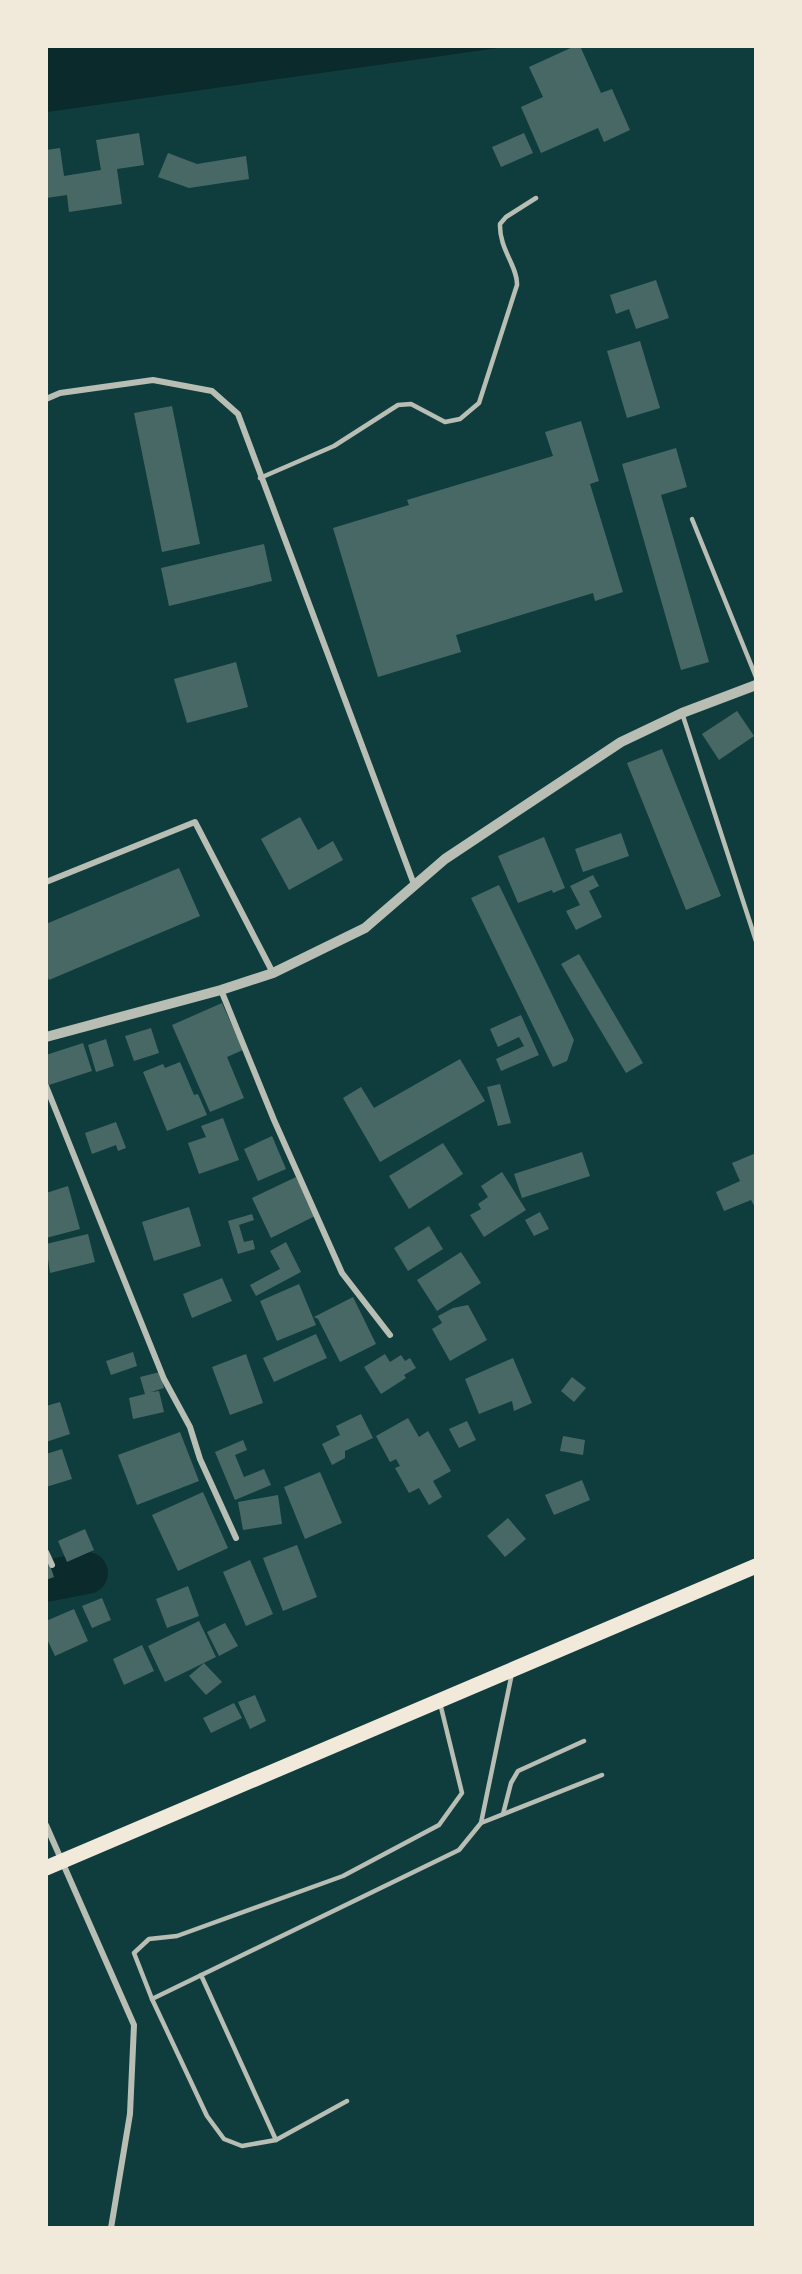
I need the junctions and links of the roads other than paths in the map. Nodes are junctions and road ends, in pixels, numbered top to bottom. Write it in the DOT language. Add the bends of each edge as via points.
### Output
graph roads {
  1 [pos="536,198"];
  2 [pos="46,399"];
  3 [pos="260,478"];
  4 [pos="692,519"];
  5 [pos="756,677"];
  6 [pos="756,686"];
  7 [pos="682,713"];
  8 [pos="46,882"];
  9 [pos="415,887"];
  10 [pos="756,941"];
  11 [pos="273,973"];
  12 [pos="221,990"];
  13 [pos="46,1037"];
  14 [pos="46,1086"];
  15 [pos="390,1335"];
  16 [pos="236,1538"];
  17 [pos="46,1552"];
  18 [pos="52,1565"];
  19 [pos="756,1566"];
  20 [pos="513,1670"];
  21 [pos="439,1701"];
  22 [pos="584,1741"];
  23 [pos="602,1775"];
  24 [pos="503,1814"];
  25 [pos="481,1823"];
  26 [pos="46,1825"];
  27 [pos="63,1861"];
  28 [pos="46,1868"];
  29 [pos="201,1975"];
  30 [pos="152,1999"];
  31 [pos="347,2100"];
  32 [pos="276,2140"];
  33 [pos="111,2228"];
  1 -- 3 [label="lane" via="500,224 503,249 516,272 517,285 479,403 460,419 444,422 411,404 398,405 334,446"];
  2 -- 3 [label="street" via="60,393 153,380 212,391 238,414"];
  3 -- 9 [label="street"];
  4 -- 5 [label="lane"];
  6 -- 7 [label="street"];
  7 -- 9 [label="street" via="621,742 445,859"];
  7 -- 10 [label="lane"];
  8 -- 11 [label="street" via="195,822"];
  9 -- 11 [label="street" via="365,928"];
  11 -- 12 [label="street"];
  12 -- 13 [label="street"];
  12 -- 15 [label="street" via="342,1273"];
  14 -- 16 [label="street" via="164,1379 190,1427 200,1459"];
  17 -- 18 [label="street"];
  19 -- 20 [label="main road"];
  20 -- 21 [label="main road"];
  20 -- 25 [label="lane"];
  21 -- 27 [label="main road"];
  21 -- 30 [label="lane" via="462,1793 439,1825 343,1876 177,1936 148,1939 134,1953"];
  22 -- 24 [label="lane" via="518,1770"];
  23 -- 24 [label="lane"];
  24 -- 25 [label="lane"];
  25 -- 29 [label="lane" via="459,1850"];
  26 -- 27 [label="street"];
  27 -- 28 [label="main road"];
  27 -- 33 [label="street" via="134,2025 130,2114"];
  29 -- 30 [label="lane"];
  29 -- 32 [label="lane"];
  30 -- 32 [label="lane" via="207,2116 225,2139 242,2146"];
  31 -- 32 [label="lane"];
}
